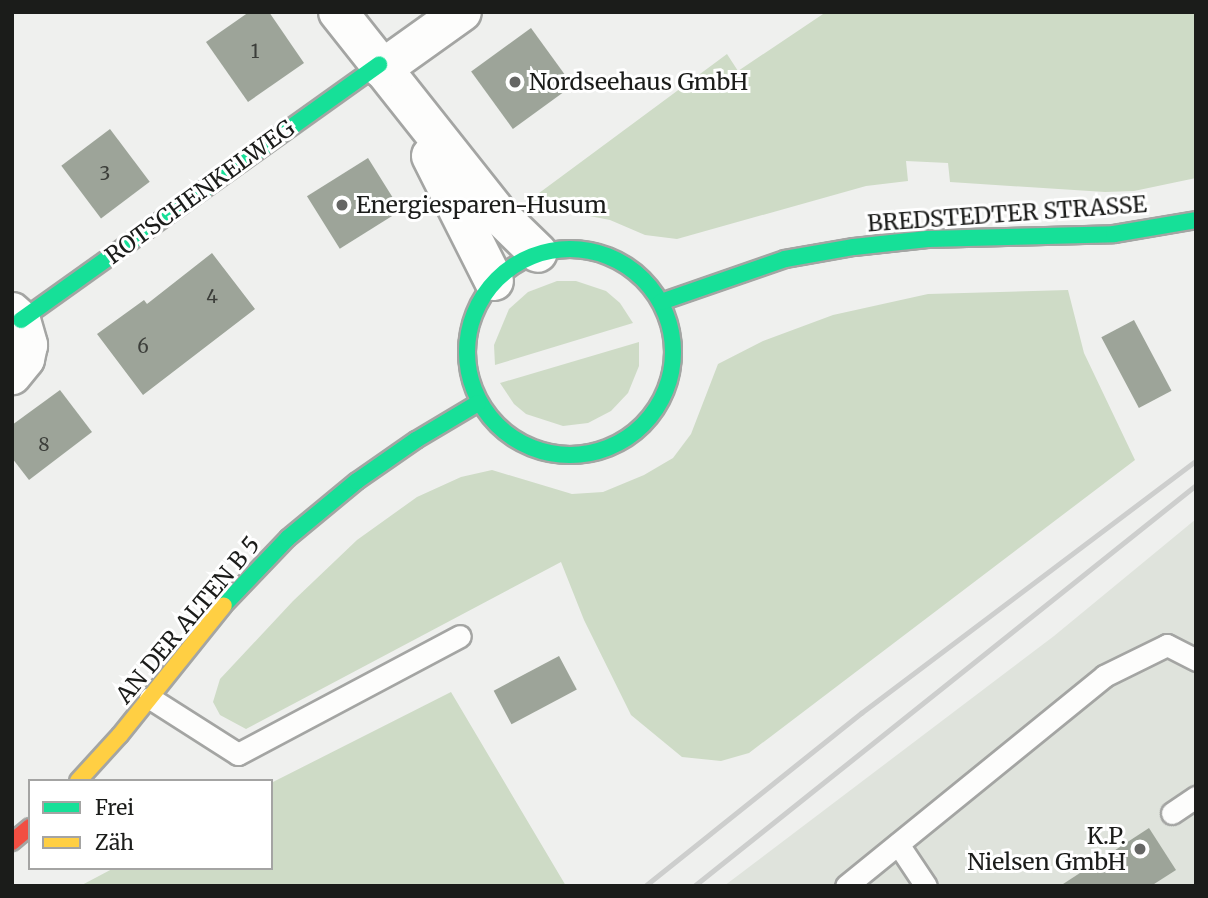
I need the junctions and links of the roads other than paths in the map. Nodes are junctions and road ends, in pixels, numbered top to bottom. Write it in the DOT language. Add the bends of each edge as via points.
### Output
graph roads {
  1 [pos="338,12"];
  2 [pos="462,12"];
  3 [pos="387,75"];
  4 [pos="1196,220"];
  5 [pos="538,253"];
  6 [pos="494,281"];
  7 [pos="661,302"];
  8 [pos="16,316"];
  9 [pos="12,375"];
  10 [pos="478,403"];
  11 [pos="460,636"];
  12 [pos="1196,660"];
  13 [pos="150,698"];
  14 [pos="80,779"];
  15 [pos="1196,797"];
  16 [pos="1171,813"];
  17 [pos="28,829"];
  18 [pos="12,842"];
  19 [pos="898,844"];
  20 [pos="846,886"];
  21 [pos="926,886"];
  1 -- 3 [label="street"];
  2 -- 3 [label="street"];
  3 -- 5 [label="street" via="499,215"];
  3 -- 6 [label="street"];
  3 -- 8 [label="main road, ROTSCHENKELWEG"];
  4 -- 7 [label="main road, BREDSTEDTER STRASSE" via="1114,234 928,239 854,247 785,260"];
  5 -- 6 [label="main road" via="514,264"];
  5 -- 7 [label="main road" via="573,248 608,256 639,274"];
  6 -- 10 [label="main road" via="475,308 467,340 468,374"];
  7 -- 10 [label="main road" via="672,336 672,372 659,405 636,433 605,450 569,456 534,450 503,432"];
  8 -- 9 [label="street, ROTSCHENKELWEG" via="28,345 25,359"];
  10 -- 13 [label="main road, AN DER ALTEN B 5" via="357,481 288,538 243,582"];
  11 -- 13 [label="lane" via="238,754"];
  12 -- 19 [label="lane" via="1167,645 1104,676"];
  13 -- 14 [label="main road, AN DER ALTEN B 5"];
  15 -- 16 [label="lane"];
  17 -- 18 [label="main road"];
  19 -- 20 [label="lane"];
  19 -- 21 [label="lane"];
}
